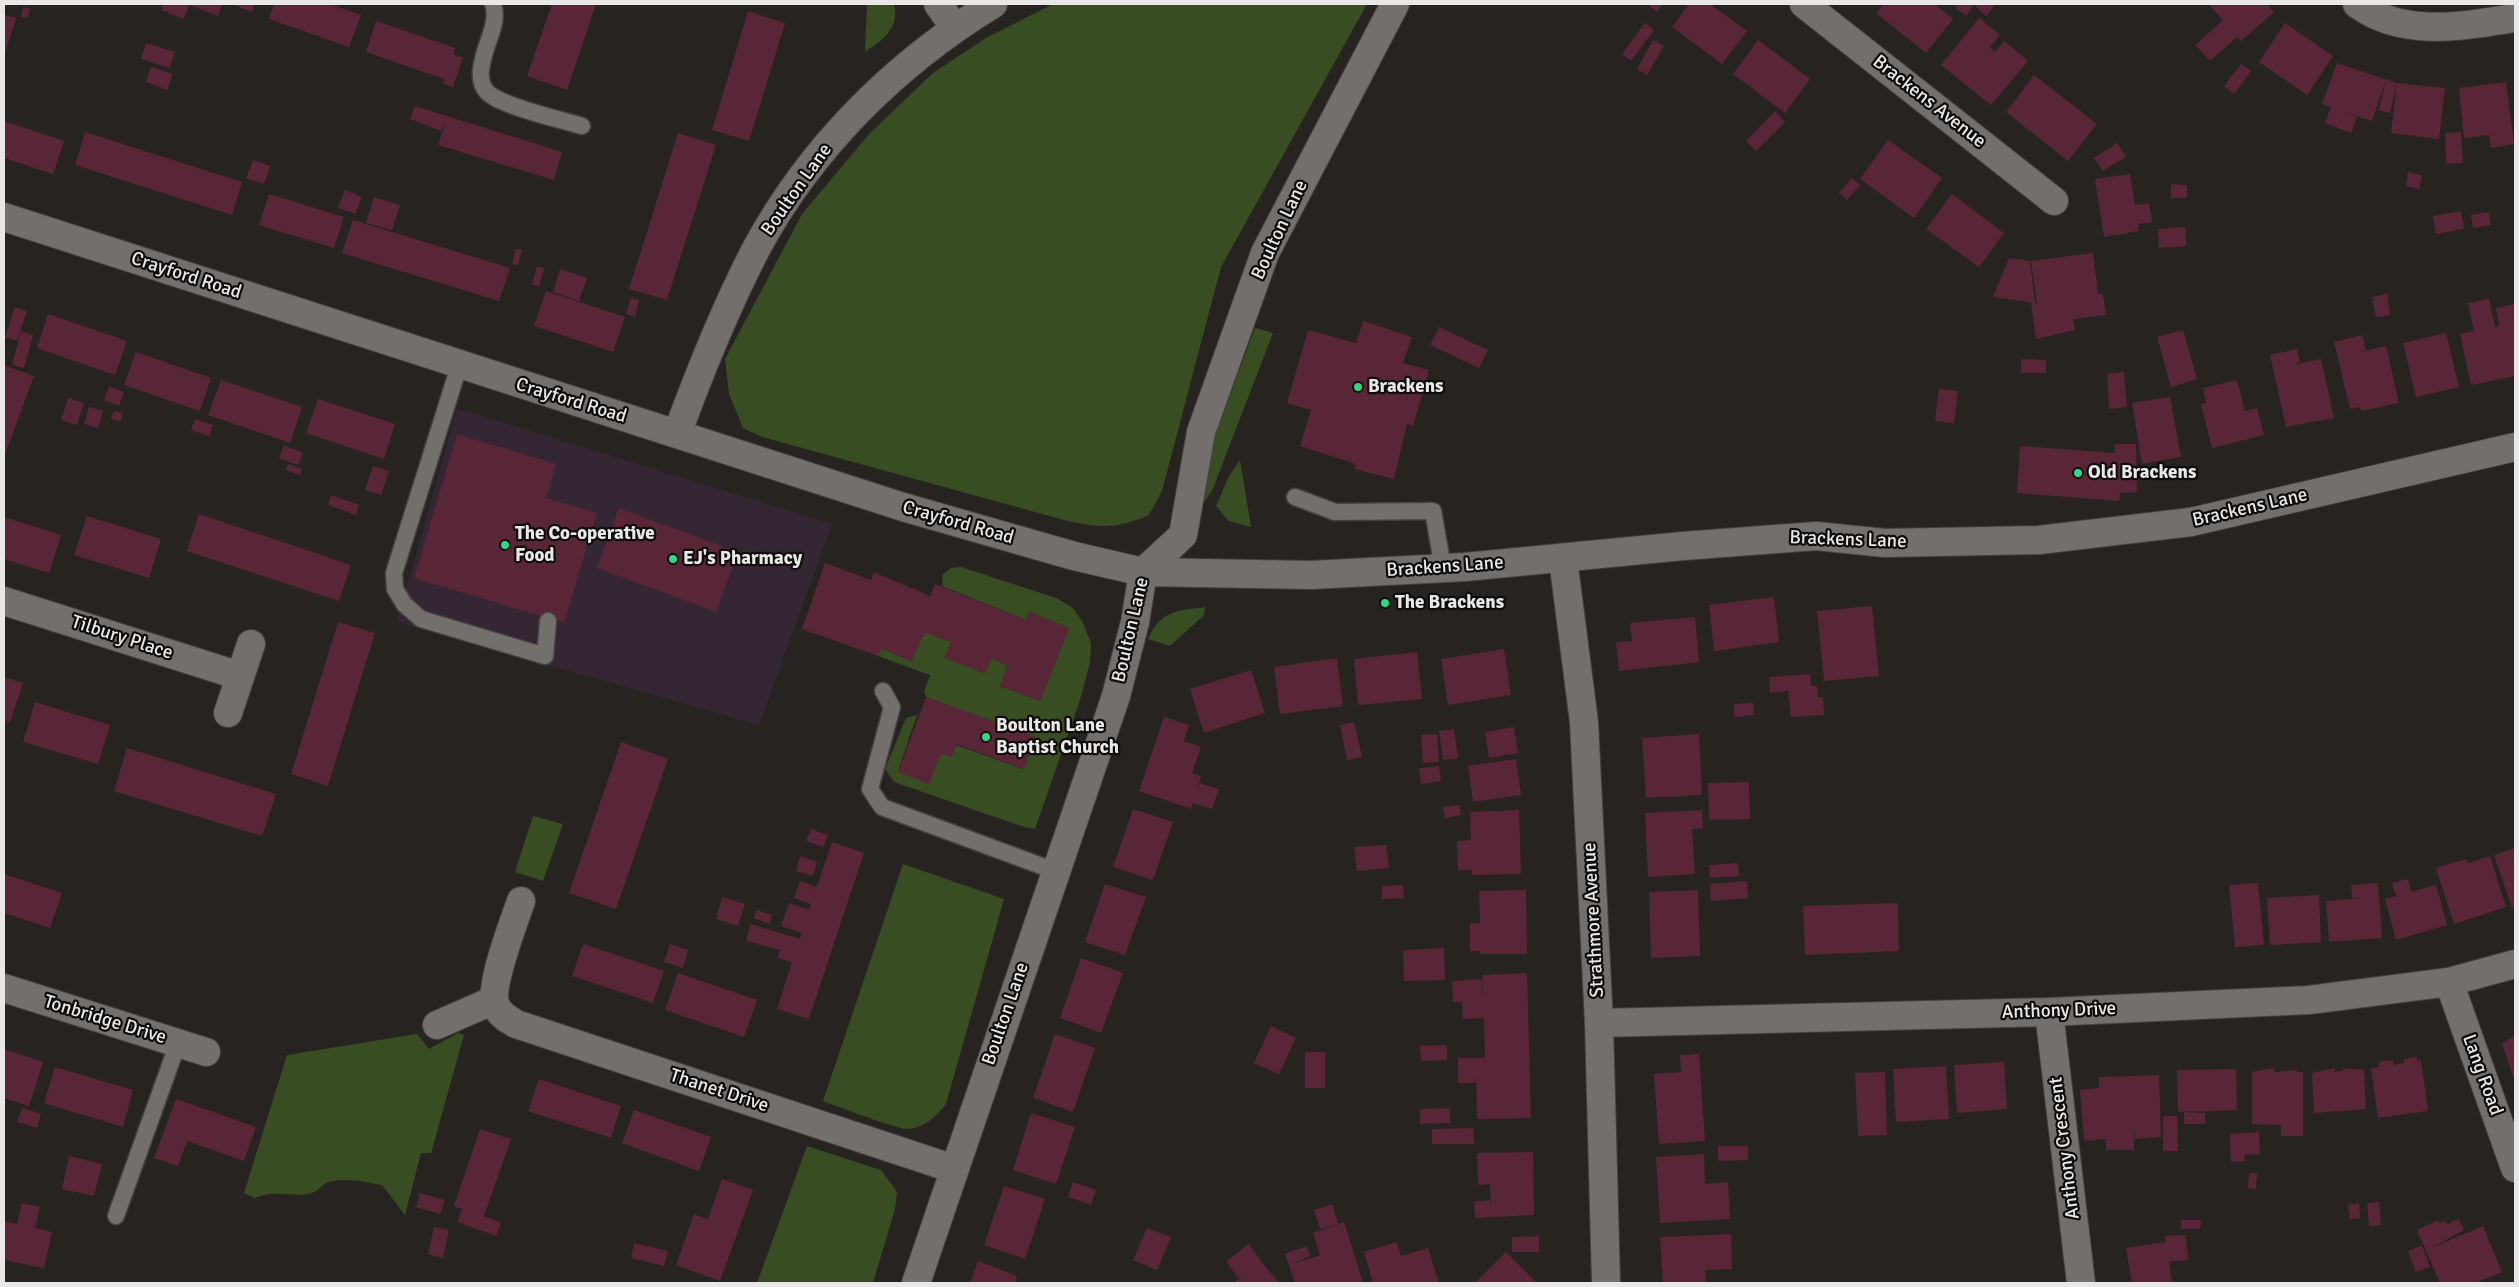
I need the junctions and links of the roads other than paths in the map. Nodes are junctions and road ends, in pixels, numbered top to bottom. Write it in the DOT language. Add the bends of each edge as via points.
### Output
graph roads {
  1 [pos="493,4"];
  2 [pos="938,4"];
  3 [pos="994,4"];
  4 [pos="1395,4"];
  5 [pos="1804,4"];
  6 [pos="2357,4"];
  7 [pos="2515,18"];
  8 [pos="955,28"];
  9 [pos="582,126"];
  10 [pos="2054,201"];
  11 [pos="4,217"];
  12 [pos="460,364"];
  13 [pos="676,434"];
  14 [pos="2515,447"];
  15 [pos="1295,497"];
  16 [pos="1563,559"];
  17 [pos="1443,568"];
  18 [pos="1143,572"];
  19 [pos="4,601"];
  20 [pos="548,621"];
  21 [pos="251,644"];
  22 [pos="240,676"];
  23 [pos="883,691"];
  24 [pos="228,713"];
  25 [pos="1054,871"];
  26 [pos="521,901"];
  27 [pos="2515,964"];
  28 [pos="2449,982"];
  29 [pos="4,988"];
  30 [pos="494,1000"];
  31 [pos="2049,1012"];
  32 [pos="1599,1023"];
  33 [pos="436,1025"];
  34 [pos="178,1043"];
  35 [pos="206,1052"];
  36 [pos="2515,1168"];
  37 [pos="954,1169"];
  38 [pos="116,1216"];
  39 [pos="916,1283"];
  40 [pos="1606,1283"];
  41 [pos="2081,1283"];
  1 -- 9 [label="lane" via="496,14 480,76 487,92 507,103"];
  2 -- 8 [label="street"];
  3 -- 8 [label="street, Boulton Lane"];
  4 -- 18 [label="street, Boulton Lane" via="1265,252 1201,432 1183,535"];
  5 -- 10 [label="street, Brackens Avenue"];
  6 -- 7 [label="street" via="2380,18 2420,26"];
  8 -- 13 [label="street, Boulton Lane" via="861,107 783,205 733,297"];
  11 -- 12 [label="street, Crayford Road"];
  12 -- 13 [label="street, Crayford Road"];
  12 -- 20 [label="lane" via="394,573 394,589 404,604 421,619 545,656"];
  13 -- 18 [label="street, Crayford Road" via="903,507 1074,556"];
  14 -- 16 [label="street, Brackens Lane" via="2191,522 2057,538 1885,543 1816,536"];
  15 -- 17 [label="lane" via="1336,512 1434,511"];
  16 -- 17 [label="street, Brackens Lane"];
  16 -- 32 [label="street, Strathmore Avenue" via="1584,722"];
  17 -- 18 [label="street, Brackens Lane" via="1311,575"];
  18 -- 25 [label="street, Boulton Lane" via="1135,622 1116,696"];
  19 -- 22 [label="street, Tilbury Place"];
  21 -- 22 [label="street"];
  22 -- 24 [label="street"];
  23 -- 25 [label="lane" via="892,707 870,789 882,807"];
  25 -- 37 [label="street, Boulton Lane"];
  26 -- 30 [label="street" via="497,978"];
  27 -- 28 [label="street, Anthony Drive"];
  28 -- 31 [label="street, Anthony Drive" via="2309,1000"];
  28 -- 36 [label="street, Lang Road"];
  29 -- 34 [label="street, Tonbridge Drive"];
  30 -- 33 [label="street"];
  30 -- 37 [label="street, Thanet Drive" via="503,1015 516,1024"];
  31 -- 32 [label="street, Anthony Drive"];
  31 -- 41 [label="street, Anthony Crescent"];
  32 -- 40 [label="street, Strathmore Avenue"];
  34 -- 35 [label="street, Tonbridge Drive"];
  34 -- 38 [label="lane"];
  37 -- 39 [label="street, Boulton Lane"];
}
